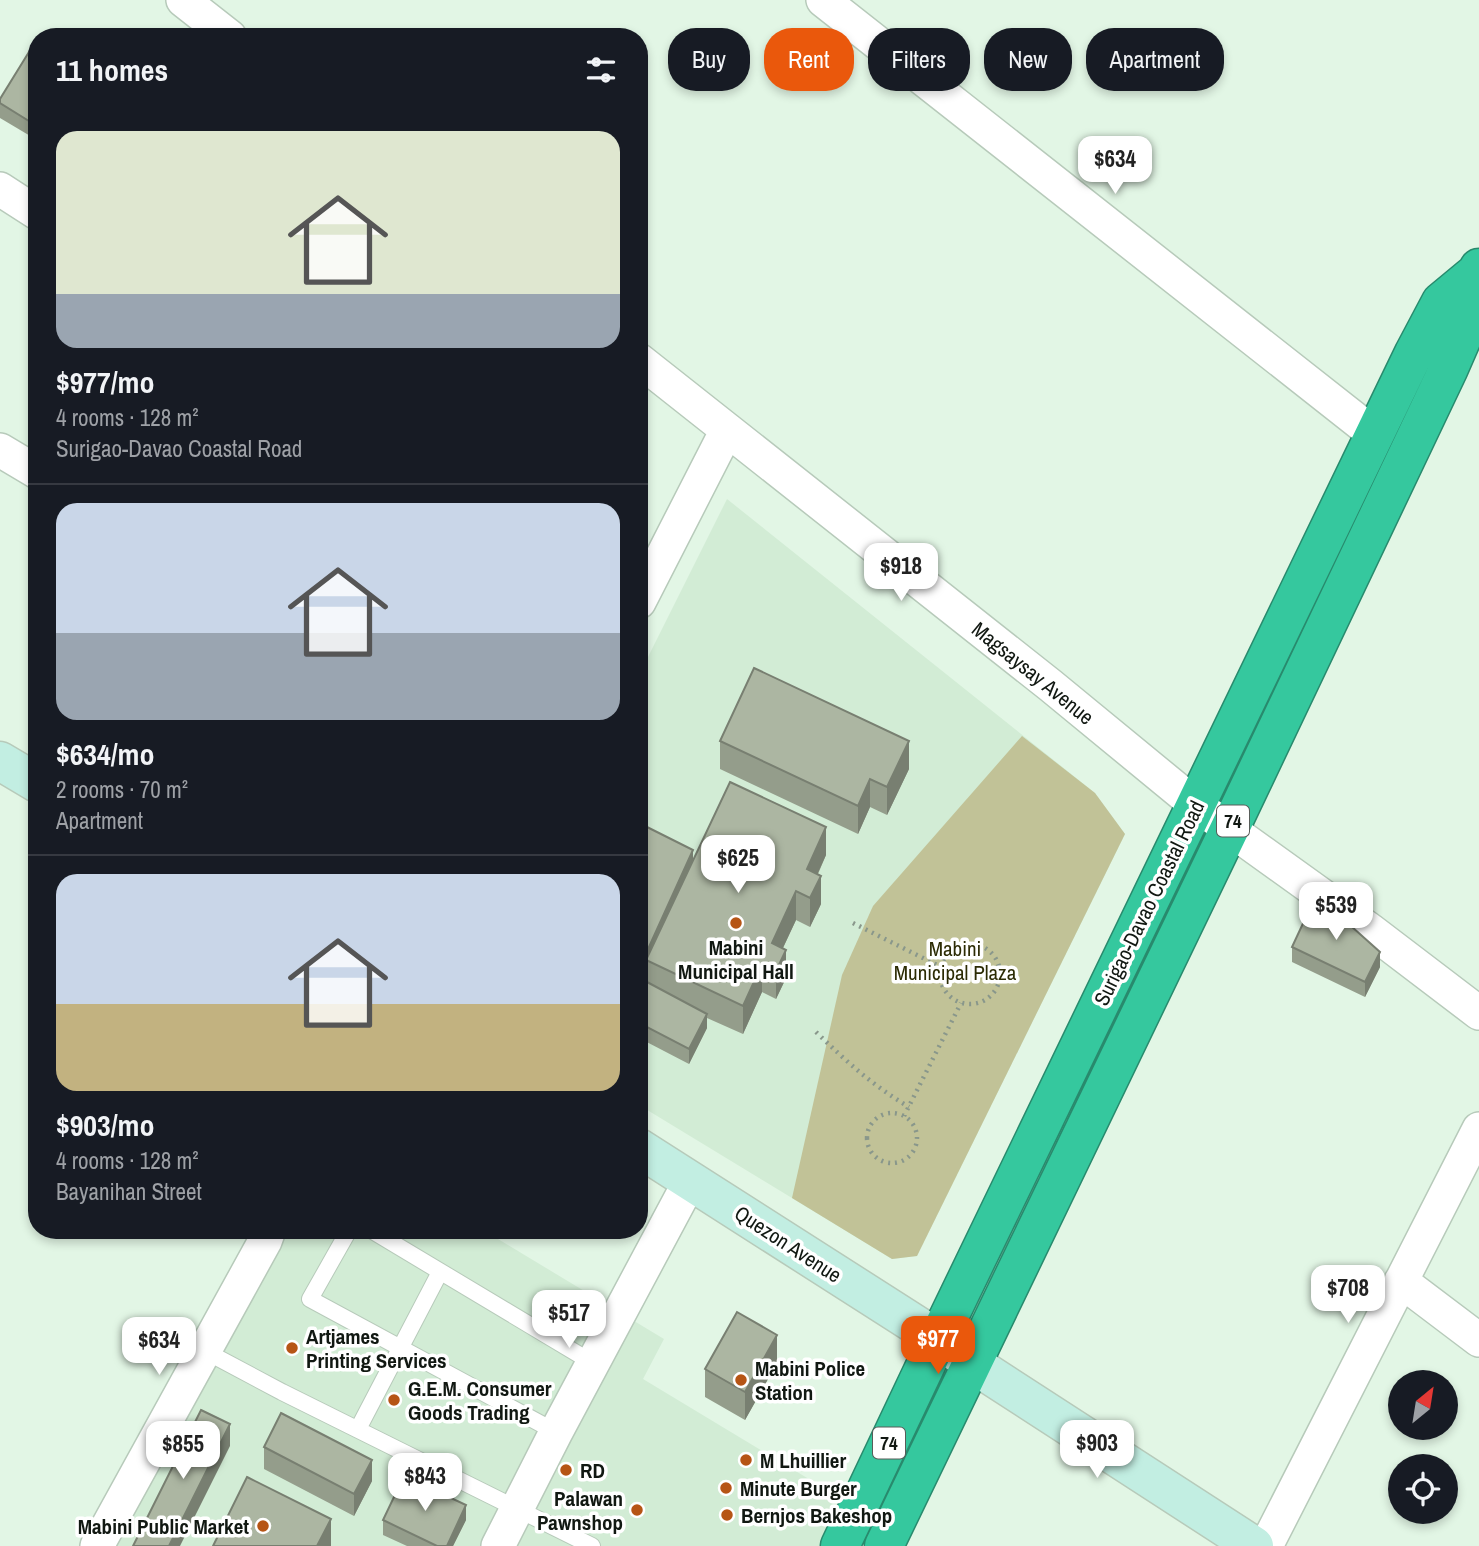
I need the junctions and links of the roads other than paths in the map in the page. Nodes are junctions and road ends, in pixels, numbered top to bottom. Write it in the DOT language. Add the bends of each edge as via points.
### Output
graph roads {
  1 [pos="183,0"];
  2 [pos="823,0"];
  3 [pos="219,28"];
  4 [pos="0,189"];
  5 [pos="28,207"];
  6 [pos="1478,270"];
  7 [pos="648,367"];
  8 [pos="727,430"];
  9 [pos="1374,434"];
  10 [pos="0,450"];
  11 [pos="28,467"];
  12 [pos="648,584"];
  13 [pos="0,761"];
  14 [pos="28,778"];
  15 [pos="1196,805"];
  16 [pos="1230,828"];
  17 [pos="1479,1013"];
  18 [pos="1479,1129"];
  19 [pos="648,1154"];
  20 [pos="690,1181"];
  21 [pos="266,1239"];
  22 [pos="344,1239"];
  23 [pos="386,1239"];
  24 [pos="440,1272"];
  25 [pos="1401,1282"];
  26 [pos="938,1339"];
  27 [pos="1479,1340"];
  28 [pos="400,1348"];
  29 [pos="205,1351"];
  30 [pos="593,1363"];
  31 [pos="972,1364"];
  32 [pos="358,1429"];
  33 [pos="556,1432"];
  34 [pos="516,1508"];
  35 [pos="97,1546"];
  36 [pos="498,1546"];
  37 [pos="592,1546"];
  38 [pos="840,1546"];
  39 [pos="884,1546"];
  40 [pos="1254,1546"];
  41 [pos="1266,1546"];
  1 -- 3 [label="street"];
  2 -- 9 [label="street"];
  4 -- 5 [label="street"];
  6 -- 9 [label="highway, Surigao-Davao Coastal Road / 74" via="1441,302"];
  6 -- 16 [label="highway, Surigao-Davao Coastal Road / 74" via="1473,313"];
  7 -- 8 [label="street, Magsaysay Avenue"];
  8 -- 12 [label="street"];
  8 -- 15 [label="street, Magsaysay Avenue"];
  9 -- 15 [label="highway, Surigao-Davao Coastal Road / 74"];
  10 -- 11 [label="street"];
  13 -- 14 [label="street"];
  15 -- 16 [label="street, Magsaysay Avenue"];
  15 -- 26 [label="highway, Surigao-Davao Coastal Road / 74"];
  16 -- 17 [label="street, Magsaysay Avenue"];
  16 -- 31 [label="highway, Surigao-Davao Coastal Road / 74"];
  18 -- 25 [label="street"];
  19 -- 20 [label="street, Quezon Avenue"];
  20 -- 26 [label="street, Quezon Avenue"];
  20 -- 30 [label="street"];
  21 -- 29 [label="street"];
  22 -- 28 [label="lane" via="310,1299"];
  23 -- 24 [label="lane"];
  24 -- 28 [label="lane"];
  24 -- 30 [label="lane"];
  25 -- 27 [label="street"];
  25 -- 41 [label="street"];
  26 -- 31 [label="street, Quezon Avenue"];
  26 -- 38 [label="highway, Surigao-Davao Coastal Road / 74"];
  28 -- 32 [label="lane"];
  28 -- 33 [label="lane"];
  29 -- 32 [label="lane"];
  29 -- 35 [label="street"];
  30 -- 33 [label="street"];
  31 -- 39 [label="highway, Surigao-Davao Coastal Road / 74"];
  31 -- 40 [label="street, Quezon Avenue"];
  32 -- 34 [label="lane"];
  33 -- 34 [label="street"];
  34 -- 36 [label="street"];
  34 -- 37 [label="lane"];
}
